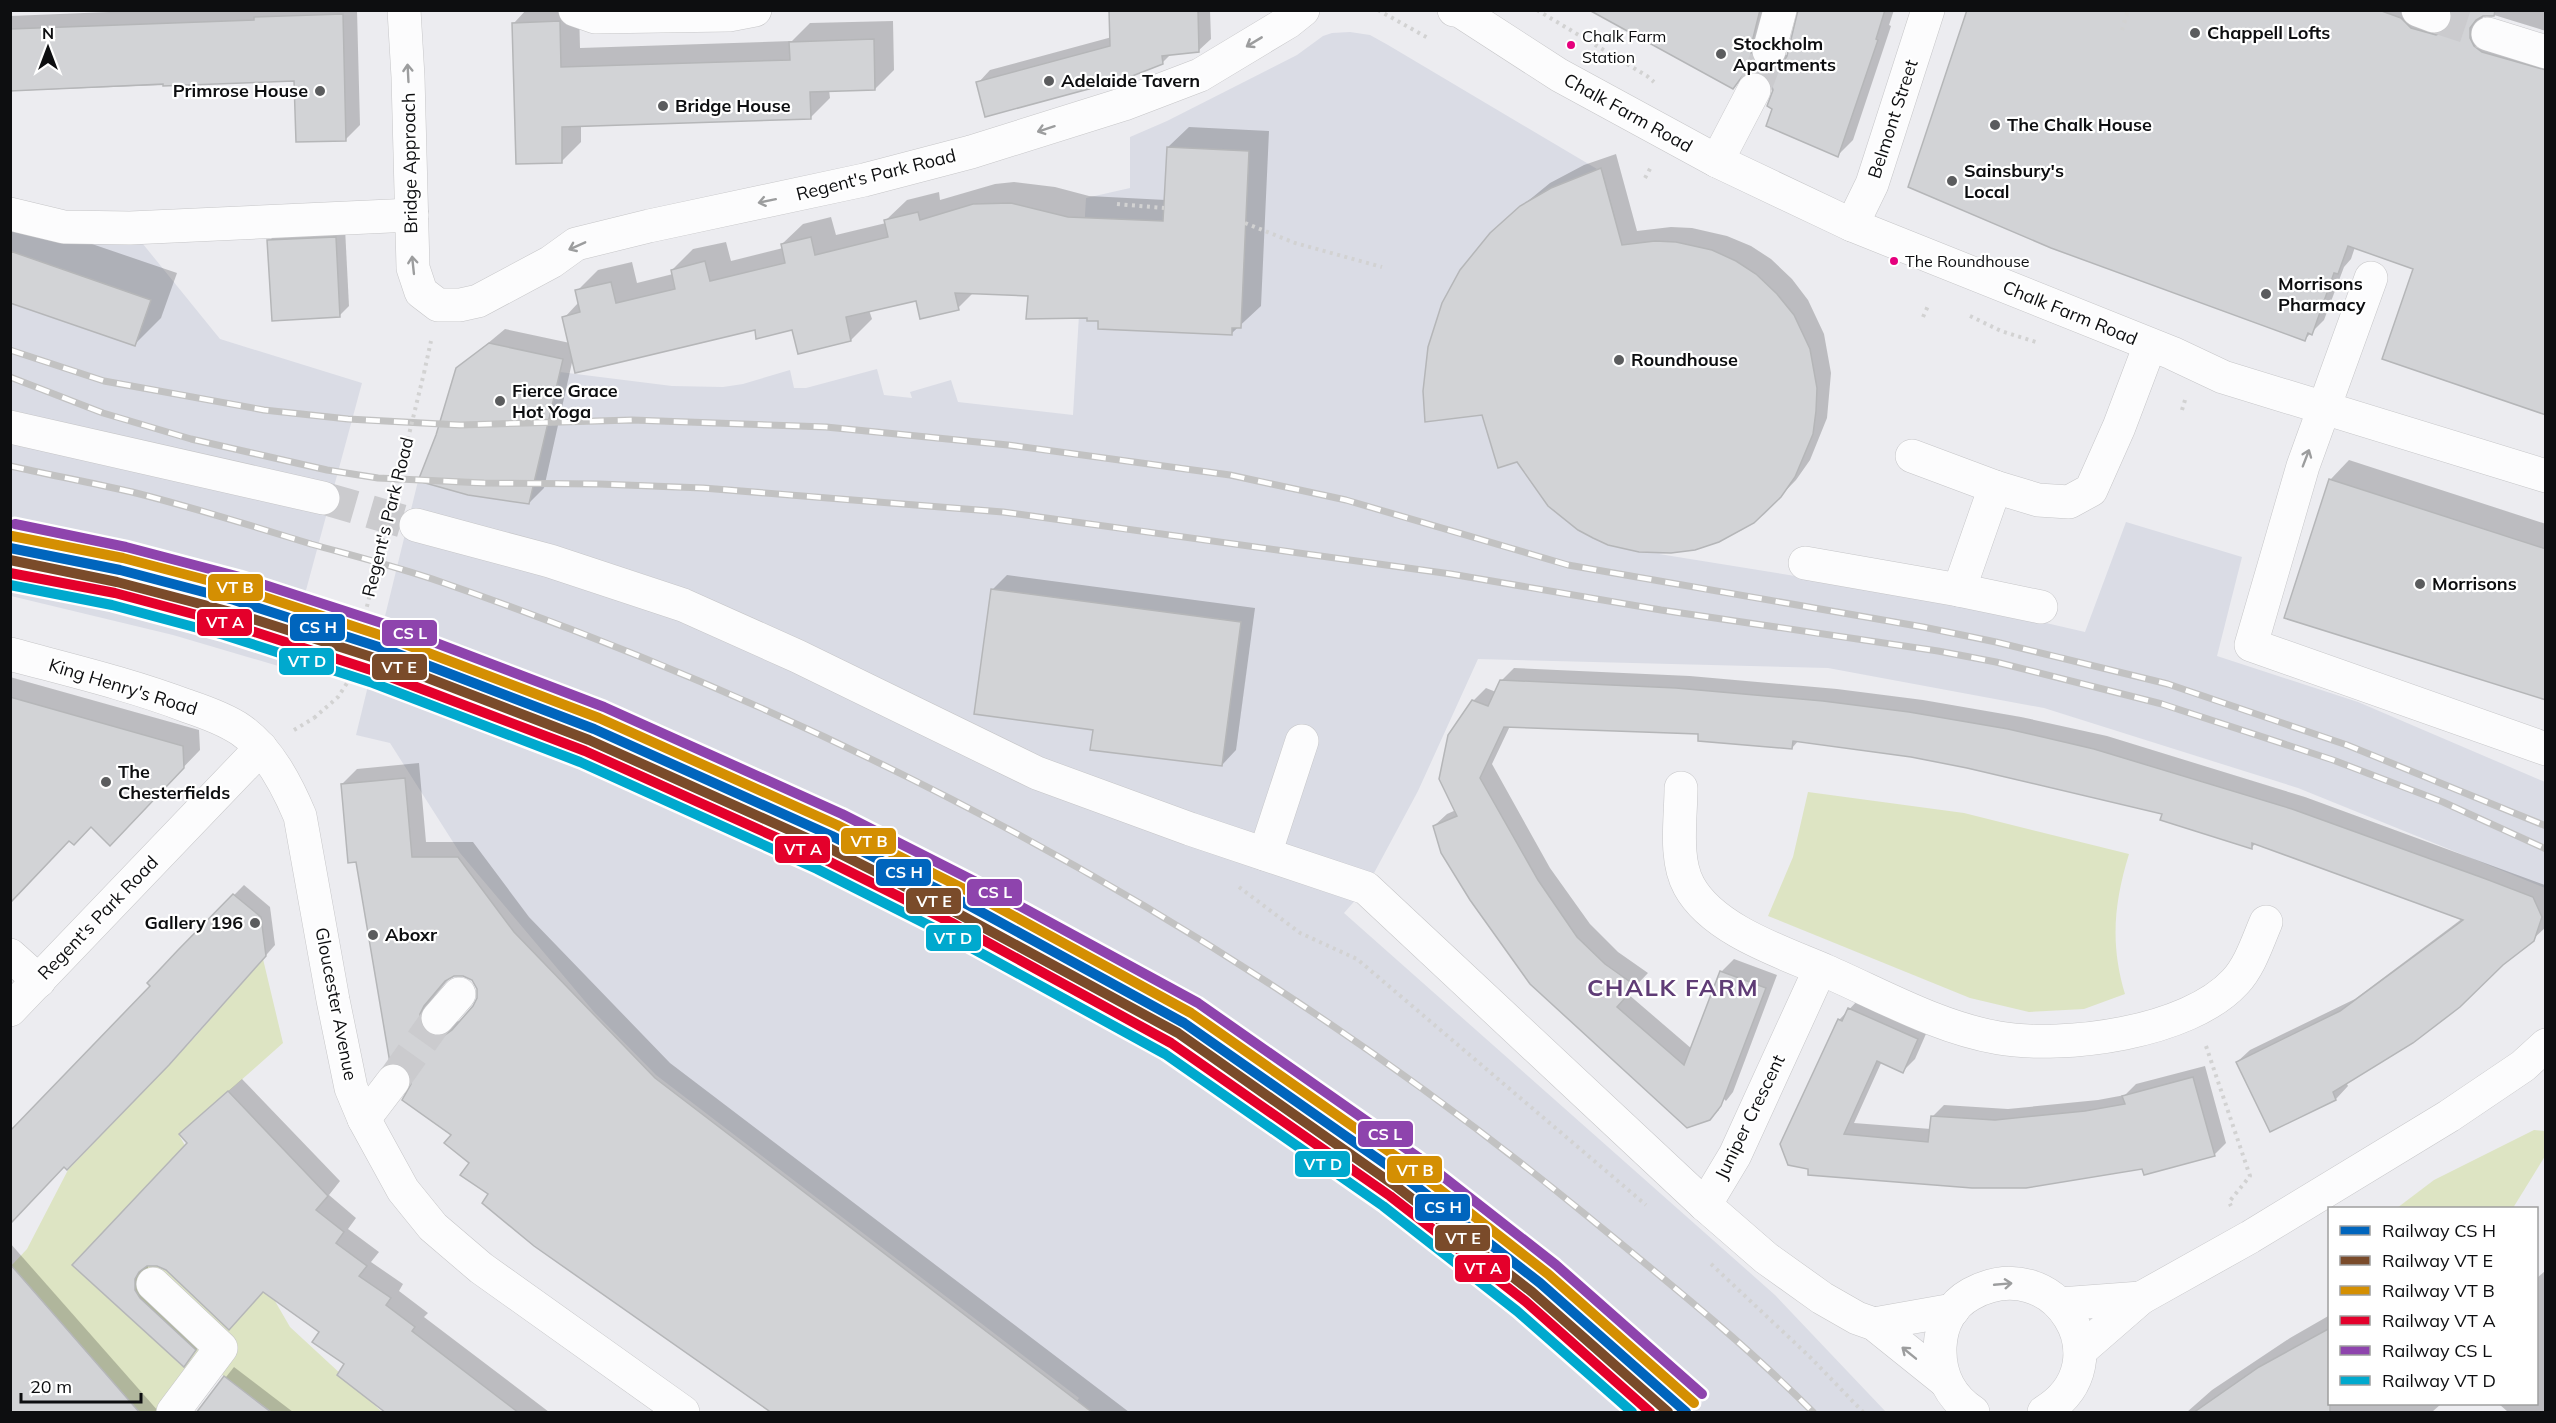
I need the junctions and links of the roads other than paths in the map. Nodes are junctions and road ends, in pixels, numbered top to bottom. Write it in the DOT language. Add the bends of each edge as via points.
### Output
graph roads {
  1 [pos="404,10"];
  2 [pos="575,10"];
  3 [pos="755,10"];
  4 [pos="1303,10"];
  5 [pos="1455,10"];
  6 [pos="1780,10"];
  7 [pos="1928,10"];
  8 [pos="1460,11"];
  9 [pos="2488,34"];
  10 [pos="1769,51"];
  11 [pos="2546,52"];
  12 [pos="1754,90"];
  13 [pos="1717,162"];
  14 [pos="10,214"];
  15 [pos="412,215"];
  16 [pos="1852,225"];
  17 [pos="2371,278"];
  18 [pos="438,305"];
  19 [pos="2150,345"];
  20 [pos="2325,408"];
  21 [pos="10,428"];
  22 [pos="1912,456"];
  23 [pos="2546,476"];
  24 [pos="1995,487"];
  25 [pos="323,498"];
  26 [pos="416,525"];
  27 [pos="1805,563"];
  28 [pos="1959,590"];
  29 [pos="2041,607"];
  30 [pos="10,654"];
  31 [pos="1302,741"];
  32 [pos="261,748"];
  33 [pos="2546,749"];
  34 [pos="1681,788"];
  35 [pos="1265,854"];
  36 [pos="2266,922"];
  37 [pos="10,955"];
  38 [pos="1820,969"];
  39 [pos="39,981"];
  40 [pos="10,1010"];
  41 [pos="2546,1045"];
  42 [pos="393,1081"];
  43 [pos="364,1119"];
  44 [pos="1705,1205"];
  45 [pos="153,1284"];
  46 [pos="2141,1298"];
  47 [pos="2060,1304"];
  48 [pos="1953,1310"];
  49 [pos="1874,1324"];
  50 [pos="2080,1351"];
  51 [pos="1945,1381"];
  52 [pos="173,1413"];
  53 [pos="683,1413"];
  54 [pos="1973,1413"];
  55 [pos="2044,1413"];
  15 -- 1 [label="street, Bridge Approach, one-way"];
  2 -- 3 [label="street" via="595,16 729,15"];
  4 -- 18 [label="street, Regent's Park Road, one-way" via="1200,75 1111,109 864,180 576,244 478,301"];
  5 -- 8 [label="street, Chalk Farm Road"];
  6 -- 10 [label="street"];
  7 -- 16 [label="street, Belmont Street" via="1872,184"];
  8 -- 13 [label="street, Chalk Farm Road" via="1559,75"];
  9 -- 11 [label="street"];
  12 -- 13 [label="street"];
  13 -- 16 [label="street, Chalk Farm Road"];
  14 -- 15 [label="street" via="64,227 130,228"];
  18 -- 15 [label="street, Bridge Approach, one-way" via="420,292 415,280"];
  16 -- 19 [label="street, Chalk Farm Road"];
  17 -- 20 [label="street"];
  19 -- 20 [label="street, Chalk Farm Road" via="2223,377"];
  19 -- 24 [label="street" via="2091,490 2069,502 2038,500"];
  20 -- 23 [label="street, Chalk Farm Road"];
  33 -- 20 [label="street, one-way" via="2251,645 2303,466"];
  21 -- 25 [label="street"];
  22 -- 24 [label="street"];
  24 -- 28 [label="street"];
  26 -- 35 [label="street" via="550,561 683,605 1037,773"];
  27 -- 28 [label="street"];
  28 -- 29 [label="street"];
  30 -- 32 [label="street, King Henry's Road" via="153,693 212,715 240,729"];
  31 -- 35 [label="street"];
  32 -- 39 [label="street, Regent's Park Road"];
  32 -- 43 [label="street, Gloucester Avenue" via="290,791 300,816 342,1049 351,1088"];
  34 -- 38 [label="street" via="1681,841 1689,886 1720,920"];
  35 -- 44 [label="street" via="1366,888"];
  36 -- 38 [label="street" via="2247,966 2221,995 2194,1011 2142,1029 2091,1039 2040,1042 1998,1038 1948,1024"];
  37 -- 39 [label="street"];
  38 -- 44 [label="street, Juniper Crescent" via="1735,1155"];
  39 -- 40 [label="street, Regent's Park Road"];
  41 -- 46 [label="street" via="2523,1066 2449,1116"];
  42 -- 43 [label="street"];
  43 -- 53 [label="street, Gloucester Avenue" via="402,1190 433,1227 481,1268"];
  44 -- 49 [label="street" via="1794,1280"];
  45 -- 52 [label="street" via="221,1348"];
  46 -- 47 [label="street"];
  46 -- 50 [label="street"];
  48 -- 47 [label="street, one-way" via="1966,1297 1987,1286 2010,1282 2034,1286"];
  47 -- 50 [label="street" via="2070,1316"];
  48 -- 49 [label="street"];
  48 -- 51 [label="street" via="1944,1322 1941,1337 1939,1361"];
  51 -- 49 [label="street, one-way"];
  50 -- 55 [label="street" via="2078,1371 2071,1386"];
  51 -- 54 [label="street"];
}
